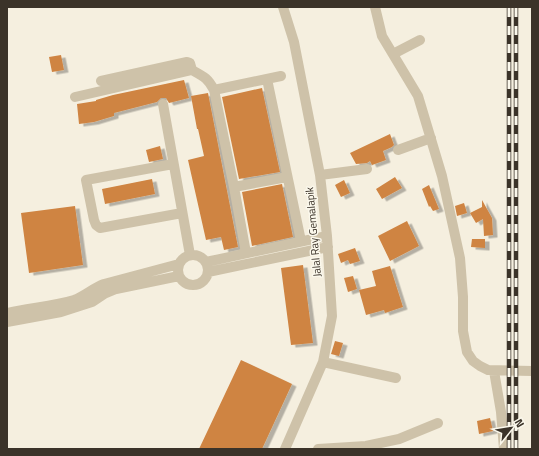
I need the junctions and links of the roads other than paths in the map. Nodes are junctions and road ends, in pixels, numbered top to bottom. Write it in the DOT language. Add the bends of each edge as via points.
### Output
graph roads {
  1 [pos="283,7"];
  2 [pos="375,7"];
  3 [pos="420,40"];
  4 [pos="393,54"];
  5 [pos="192,70"];
  6 [pos="281,76"];
  7 [pos="267,79"];
  8 [pos="101,80"];
  9 [pos="214,90"];
  10 [pos="76,97"];
  11 [pos="163,104"];
  12 [pos="431,138"];
  13 [pos="398,150"];
  14 [pos="173,164"];
  15 [pos="367,169"];
  16 [pos="320,175"];
  17 [pos="288,177"];
  18 [pos="234,187"];
  19 [pos="182,213"];
  20 [pos="327,236"];
  21 [pos="301,241"];
  22 [pos="328,247"];
  23 [pos="246,253"];
  24 [pos="190,255"];
  25 [pos="179,264"];
  26 [pos="207,267"];
  27 [pos="179,276"];
  28 [pos="97,286"];
  29 [pos="102,296"];
  30 [pos="7,312"];
  31 [pos="7,322"];
  32 [pos="324,362"];
  33 [pos="494,371"];
  34 [pos="532,371"];
  35 [pos="396,378"];
  36 [pos="438,423"];
  37 [pos="285,449"];
  38 [pos="318,449"];
  39 [pos="504,449"];
  1 -- 16 [label="street, Jalal Ray Gemalapik" via="294,42"];
  2 -- 4 [label="street" via="382,36"];
  3 -- 4 [label="street"];
  4 -- 12 [label="street" via="418,96"];
  5 -- 8 [label="street" via="190,63 187,62"];
  5 -- 9 [label="street" via="210,81"];
  5 -- 10 [label="street"];
  6 -- 7 [label="street"];
  7 -- 9 [label="street"];
  7 -- 17 [label="street"];
  9 -- 18 [label="street"];
  11 -- 14 [label="street"];
  12 -- 13 [label="street"];
  12 -- 33 [label="street" via="460,258 466,347 473,361"];
  14 -- 19 [label="street"];
  14 -- 19 [label="street" via="86,180 94,220 100,228"];
  15 -- 16 [label="street"];
  16 -- 20 [label="street, Jalal Ray Gemalapik"];
  17 -- 18 [label="street"];
  17 -- 21 [label="street"];
  18 -- 23 [label="street"];
  19 -- 24 [label="street"];
  20 -- 21 [label="street"];
  20 -- 22 [label="street, Jalal Ray Gemalapik"];
  21 -- 23 [label="street"];
  22 -- 26 [label="street"];
  22 -- 32 [label="street, Jalal Ray Gemalapik" via="332,316"];
  23 -- 26 [label="street"];
  24 -- 25 [label="street"];
  24 -- 26 [label="street" via="201,257"];
  25 -- 27 [label="street"];
  25 -- 28 [label="street"];
  26 -- 27 [label="street" via="205,280 198,285 189,285"];
  27 -- 29 [label="street" via="116,289"];
  28 -- 29 [label="street"];
  28 -- 30 [label="street" via="84,296 73,300"];
  29 -- 31 [label="street" via="61,312"];
  32 -- 35 [label="street"];
  32 -- 37 [label="street, Jalal Ray Gemalapik"];
  33 -- 34 [label="street"];
  33 -- 39 [label="street" via="502,412"];
  36 -- 38 [label="street" via="399,439 366,446"];
}
